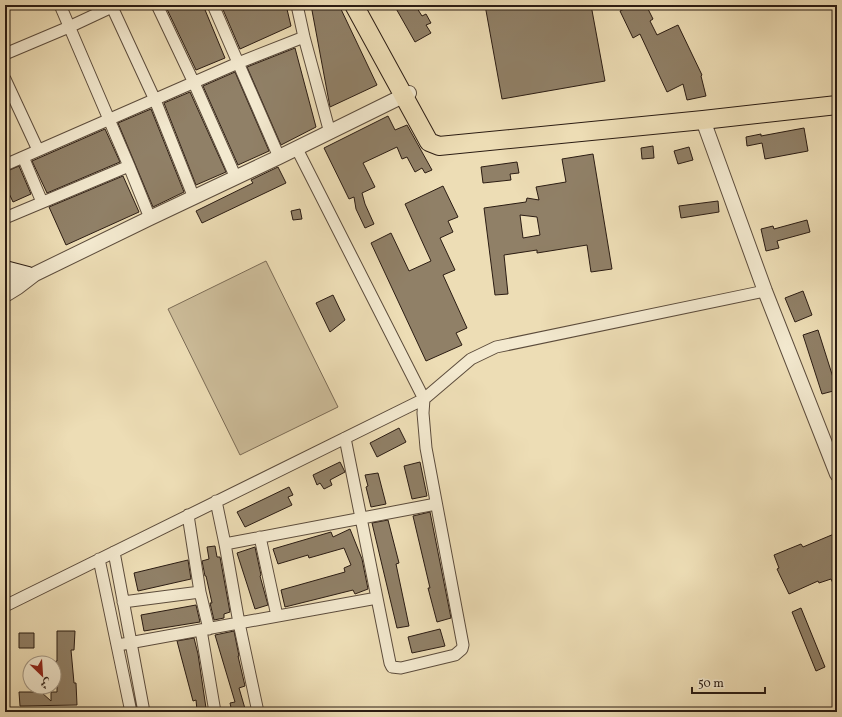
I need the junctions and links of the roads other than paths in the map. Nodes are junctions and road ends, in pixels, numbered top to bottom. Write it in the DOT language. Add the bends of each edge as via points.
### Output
graph roads {
  1 [pos="60,5"];
  2 [pos="157,5"];
  3 [pos="213,5"];
  4 [pos="297,5"];
  5 [pos="354,5"];
  6 [pos="361,5"];
  7 [pos="114,6"];
  8 [pos="69,27"];
  9 [pos="304,37"];
  10 [pos="6,50"];
  11 [pos="238,63"];
  12 [pos="5,79"];
  13 [pos="194,83"];
  14 [pos="406,94"];
  15 [pos="155,100"];
  16 [pos="837,105"];
  17 [pos="109,120"];
  18 [pos="703,120"];
  19 [pos="330,132"];
  20 [pos="297,149"];
  21 [pos="38,150"];
  22 [pos="23,157"];
  23 [pos="279,157"];
  24 [pos="5,165"];
  25 [pos="129,166"];
  26 [pos="236,178"];
  27 [pos="194,198"];
  28 [pos="42,202"];
  29 [pos="5,218"];
  30 [pos="150,218"];
  31 [pos="5,269"];
  32 [pos="31,275"];
  33 [pos="5,283"];
  34 [pos="765,290"];
  35 [pos="5,295"];
  36 [pos="424,399"];
  37 [pos="345,438"];
  38 [pos="837,474"];
  39 [pos="216,501"];
  40 [pos="436,504"];
  41 [pos="188,515"];
  42 [pos="362,518"];
  43 [pos="260,537"];
  44 [pos="225,544"];
  45 [pos="114,552"];
  46 [pos="99,559"];
  47 [pos="200,592"];
  48 [pos="378,598"];
  49 [pos="123,602"];
  50 [pos="5,606"];
  51 [pos="277,616"];
  52 [pos="239,623"];
  53 [pos="205,629"];
  54 [pos="130,643"];
  55 [pos="118,645"];
  56 [pos="131,712"];
  57 [pos="144,712"];
  58 [pos="215,712"];
  59 [pos="258,712"];
  1 -- 8 [label="street"];
  2 -- 13 [label="street"];
  3 -- 11 [label="street"];
  4 -- 9 [label="street"];
  5 -- 14 [label="main road"];
  6 -- 14 [label="main road"];
  7 -- 8 [label="street"];
  7 -- 15 [label="street"];
  8 -- 10 [label="street"];
  8 -- 17 [label="street"];
  9 -- 11 [label="street"];
  9 -- 19 [label="street"];
  11 -- 13 [label="street"];
  11 -- 23 [label="street"];
  12 -- 21 [label="street"];
  13 -- 15 [label="street"];
  13 -- 26 [label="street"];
  14 -- 18 [label="main road" via="429,142 439,146"];
  14 -- 19 [label="street"];
  15 -- 17 [label="street"];
  15 -- 27 [label="street"];
  16 -- 18 [label="main road"];
  17 -- 21 [label="street"];
  17 -- 25 [label="street"];
  18 -- 34 [label="street"];
  19 -- 20 [label="street"];
  20 -- 23 [label="street"];
  20 -- 36 [label="street"];
  21 -- 22 [label="street"];
  22 -- 24 [label="street"];
  22 -- 28 [label="street"];
  23 -- 26 [label="street"];
  25 -- 28 [label="street"];
  25 -- 30 [label="street"];
  26 -- 27 [label="street"];
  27 -- 30 [label="street"];
  28 -- 29 [label="street"];
  30 -- 32 [label="street"];
  31 -- 32 [label="main road"];
  32 -- 33 [label="street"];
  32 -- 35 [label="street" via="18,288"];
  34 -- 36 [label="street" via="496,347 471,359"];
  34 -- 38 [label="street"];
  36 -- 37 [label="street"];
  36 -- 40 [label="street" via="426,448"];
  37 -- 39 [label="street"];
  37 -- 42 [label="street"];
  39 -- 41 [label="street"];
  39 -- 44 [label="street"];
  40 -- 42 [label="street"];
  40 -- 48 [label="street" via="462,649 455,655 401,668 392,666"];
  41 -- 45 [label="street"];
  41 -- 47 [label="street"];
  42 -- 43 [label="street"];
  42 -- 48 [label="street"];
  43 -- 44 [label="street"];
  43 -- 51 [label="street"];
  44 -- 52 [label="street"];
  45 -- 46 [label="street"];
  45 -- 49 [label="street"];
  46 -- 50 [label="street"];
  46 -- 55 [label="street"];
  47 -- 49 [label="street"];
  47 -- 53 [label="street"];
  48 -- 51 [label="street"];
  49 -- 54 [label="street"];
  51 -- 52 [label="street"];
  52 -- 53 [label="street"];
  52 -- 59 [label="street"];
  53 -- 54 [label="street"];
  53 -- 58 [label="street"];
  54 -- 55 [label="street"];
  54 -- 57 [label="street"];
  55 -- 56 [label="street"];
}
